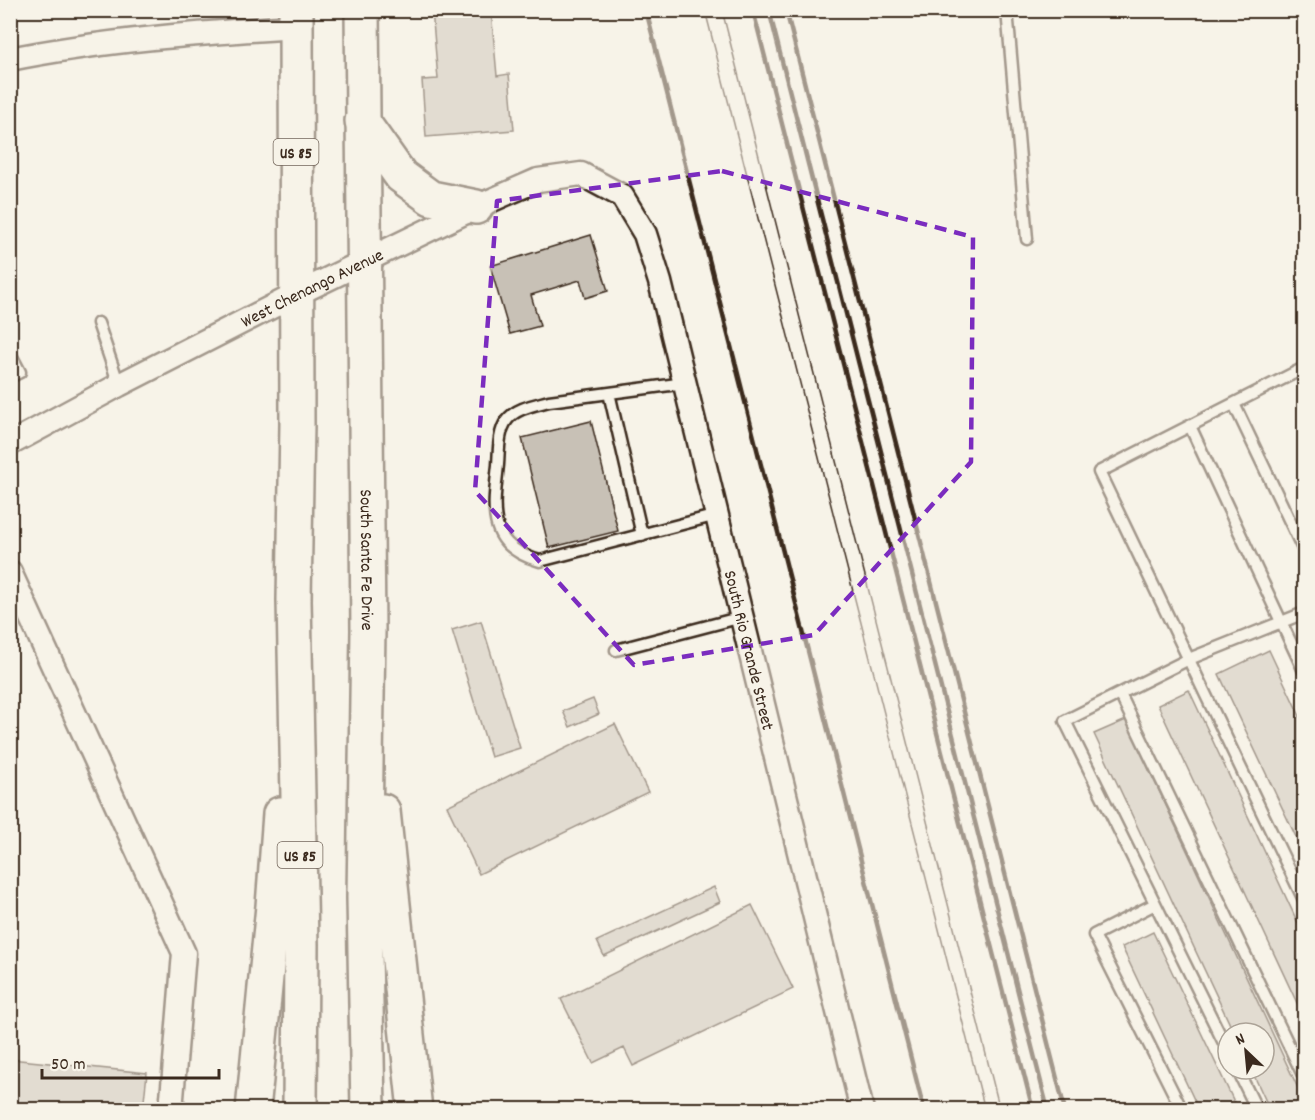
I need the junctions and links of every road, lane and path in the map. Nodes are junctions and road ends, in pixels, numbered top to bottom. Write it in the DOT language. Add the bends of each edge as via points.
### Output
graph roads {
  1 [pos="362,10"];
  2 [pos="1006,10"];
  3 [pos="296,19"];
  4 [pos="10,59"];
  5 [pos="362,121"];
  6 [pos="622,195"];
  7 [pos="477,207"];
  8 [pos="1027,238"];
  9 [pos="363,262"];
  10 [pos="297,294"];
  11 [pos="98,323"];
  12 [pos="10,353"];
  13 [pos="1304,369"];
  14 [pos="10,377"];
  15 [pos="685,383"];
  16 [pos="119,385"];
  17 [pos="609,393"];
  18 [pos="1234,404"];
  19 [pos="1190,426"];
  20 [pos="10,444"];
  21 [pos="717,515"];
  22 [pos="642,535"];
  23 [pos="1305,551"];
  24 [pos="10,572"];
  25 [pos="16,598"];
  26 [pos="294,600"];
  27 [pos="1305,613"];
  28 [pos="742,617"];
  29 [pos="1282,622"];
  30 [pos="368,630"];
  31 [pos="616,650"];
  32 [pos="1189,659"];
  33 [pos="1305,670"];
  34 [pos="1120,694"];
  35 [pos="1305,900"];
  36 [pos="1155,904"];
  37 [pos="1216,1027"];
  38 [pos="1305,1077"];
  39 [pos="1243,1081"];
  40 [pos="171,1110"];
  41 [pos="253,1110"];
  42 [pos="300,1110"];
  43 [pos="368,1110"];
  44 [pos="415,1110"];
  45 [pos="862,1110"];
  46 [pos="1182,1110"];
  47 [pos="1257,1110"];
  1 -- 5 [label="highway, South Santa Fe Drive"];
  2 -- 8 [label="lane"];
  3 -- 4 [label="street" via="208,33 108,42"];
  3 -- 10 [label="highway, US 85"];
  5 -- 7 [label="highway" via="401,176 431,198"];
  5 -- 9 [label="highway, South Santa Fe Drive"];
  6 -- 7 [label="street, West Chenango Avenue" via="581,174 538,180"];
  6 -- 15 [label="street, South Rio Grande Street" via="645,234"];
  7 -- 9 [label="street, West Chenango Avenue"];
  9 -- 10 [label="street, West Chenango Avenue"];
  9 -- 30 [label="highway, South Santa Fe Drive"];
  10 -- 16 [label="street, West Chenango Avenue"];
  10 -- 26 [label="highway, US 85"];
  11 -- 16 [label="lane"];
  12 -- 14 [label="lane" via="20,372"];
  13 -- 18 [label="lane"];
  15 -- 17 [label="lane"];
  15 -- 21 [label="street, South Rio Grande Street"];
  16 -- 20 [label="street, West Chenango Avenue"];
  17 -- 22 [label="lane"];
  17 -- 22 [label="lane" via="530,406 506,421 493,504 495,522 512,549 540,561"];
  18 -- 19 [label="lane"];
  18 -- 23 [label="lane"];
  19 -- 29 [label="lane"];
  19 -- 32 [label="lane" via="1099,472"];
  21 -- 22 [label="lane"];
  21 -- 28 [label="street, South Rio Grande Street"];
  24 -- 25 [label="street"];
  25 -- 40 [label="street" via="184,953"];
  26 -- 41 [label="highway" via="286,644 280,820"];
  26 -- 42 [label="highway, US 85"];
  27 -- 29 [label="lane"];
  28 -- 31 [label="lane"];
  28 -- 45 [label="street, South Rio Grande Street"];
  29 -- 32 [label="lane"];
  29 -- 33 [label="lane"];
  30 -- 43 [label="highway, South Santa Fe Drive" via="364,898"];
  30 -- 44 [label="highway" via="384,831"];
  32 -- 34 [label="lane"];
  32 -- 35 [label="lane"];
  34 -- 36 [label="lane" via="1065,721"];
  34 -- 38 [label="lane"];
  36 -- 37 [label="lane"];
  36 -- 46 [label="lane" via="1094,935"];
  39 -- 47 [label="lane"];
}
